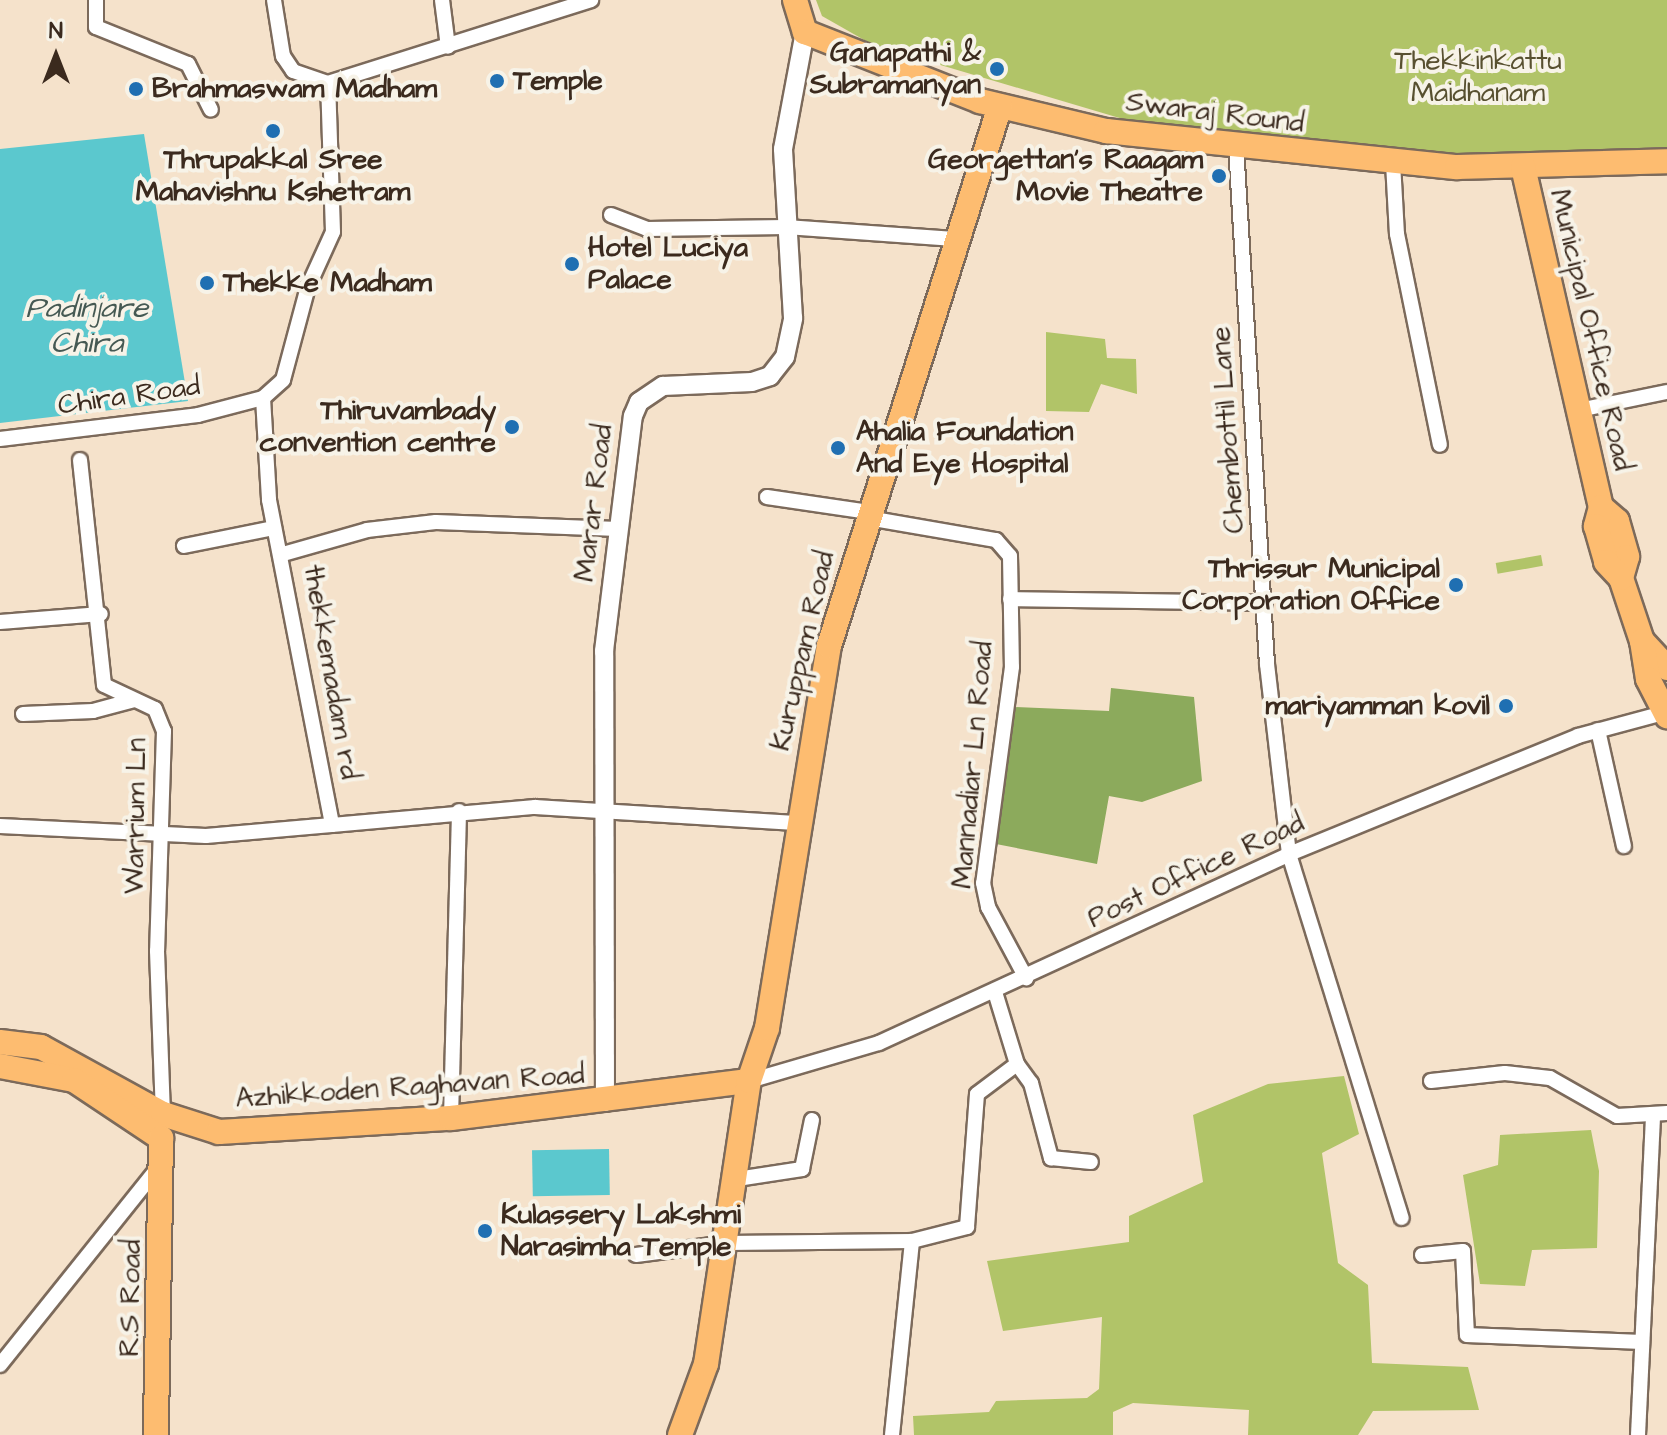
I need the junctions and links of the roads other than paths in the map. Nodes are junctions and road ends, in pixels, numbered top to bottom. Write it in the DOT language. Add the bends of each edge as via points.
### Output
graph roads {
  1 [pos="96,0"];
  2 [pos="274,0"];
  3 [pos="442,0"];
  4 [pos="591,0"];
  5 [pos="795,0"];
  6 [pos="805,32"];
  7 [pos="448,47"];
  8 [pos="328,83"];
  9 [pos="1000,106"];
  10 [pos="211,110"];
  11 [pos="1236,146"];
  12 [pos="1667,161"];
  13 [pos="1393,163"];
  14 [pos="1523,167"];
  15 [pos="611,215"];
  16 [pos="786,227"];
  17 [pos="955,239"];
  18 [pos="1667,392"];
  19 [pos="263,398"];
  20 [pos="1579,410"];
  21 [pos="0,439"];
  22 [pos="1440,445"];
  23 [pos="80,460"];
  24 [pos="767,497"];
  25 [pos="868,515"];
  26 [pos="274,528"];
  27 [pos="618,529"];
  28 [pos="184,546"];
  29 [pos="283,554"];
  30 [pos="1010,599"];
  31 [pos="1265,603"];
  32 [pos="101,614"];
  33 [pos="0,622"];
  34 [pos="1642,641"];
  35 [pos="1667,668"];
  36 [pos="138,699"];
  37 [pos="23,714"];
  38 [pos="1666,714"];
  39 [pos="1598,730"];
  40 [pos="599,810"];
  41 [pos="459,811"];
  42 [pos="796,823"];
  43 [pos="332,825"];
  44 [pos="0,826"];
  45 [pos="165,834"];
  46 [pos="1624,846"];
  47 [pos="1289,854"];
  48 [pos="1026,978"];
  49 [pos="995,992"];
  50 [pos="0,1042"];
  51 [pos="1017,1064"];
  52 [pos="0,1066"];
  53 [pos="749,1081"];
  54 [pos="1431,1081"];
  55 [pos="605,1102"];
  56 [pos="1660,1114"];
  57 [pos="451,1118"];
  58 [pos="812,1120"];
  59 [pos="162,1126"];
  60 [pos="219,1132"];
  61 [pos="1091,1162"];
  62 [pos="161,1163"];
  63 [pos="737,1179"];
  64 [pos="1402,1218"];
  65 [pos="912,1241"];
  66 [pos="727,1243"];
  67 [pos="636,1255"];
  68 [pos="1422,1255"];
  69 [pos="1642,1342"];
  70 [pos="0,1365"];
  71 [pos="156,1435"];
  72 [pos="680,1435"];
  73 [pos="892,1435"];
  74 [pos="1638,1435"];
  1 -- 10 [label="street" via="96,27 188,64"];
  2 -- 8 [label="street" via="283,56 293,71"];
  3 -- 7 [label="street"];
  4 -- 7 [label="street"];
  5 -- 6 [label="main road"];
  6 -- 9 [label="main road, Swaraj Round"];
  6 -- 16 [label="street, Marar Road" via="788,96"];
  7 -- 8 [label="street"];
  8 -- 19 [label="street" via="333,232 308,287 294,358"];
  9 -- 11 [label="main road, Swaraj Round" via="1106,131"];
  9 -- 17 [label="main road, Kuruppam Road"];
  11 -- 13 [label="main road, Swaraj Round"];
  11 -- 31 [label="street, Chembottil Lane"];
  12 -- 14 [label="main road, Swaraj Round"];
  13 -- 14 [label="main road, Swaraj Round"];
  13 -- 22 [label="street" via="1397,234"];
  14 -- 20 [label="main road, Municipal Office Road"];
  15 -- 16 [label="street" via="647,229"];
  16 -- 17 [label="street"];
  16 -- 27 [label="street, Marar Road" via="793,318 785,357 770,376 752,382 663,386 639,402"];
  17 -- 25 [label="main road, Kuruppam Road"];
  18 -- 20 [label="street"];
  19 -- 21 [label="street, Chira Road" via="198,415"];
  19 -- 26 [label="street, thekkemadam rd"];
  20 -- 34 [label="main road, Municipal Office Road" via="1601,507 1617,521 1627,557 1621,578"];
  23 -- 32 [label="street, Warrium Ln"];
  24 -- 25 [label="street"];
  25 -- 30 [label="street, Mannadiar Ln Road" via="1005,545"];
  25 -- 42 [label="main road, Kuruppam Road" via="829,646"];
  26 -- 28 [label="street"];
  26 -- 29 [label="street, thekkemadam rd"];
  27 -- 29 [label="street" via="436,522 367,530"];
  27 -- 40 [label="street, Marar Road"];
  29 -- 43 [label="street, thekkemadam rd"];
  30 -- 31 [label="street"];
  30 -- 48 [label="street, Mannadiar Ln Road" via="1012,667 983,883 988,907"];
  31 -- 47 [label="street, Chembottil Lane"];
  32 -- 33 [label="street"];
  32 -- 36 [label="street, Warrium Ln" via="104,685"];
  34 -- 35 [label="main road, Municipal Office Road"];
  34 -- 38 [label="main road, Municipal Office Road" via="1648,679"];
  36 -- 37 [label="street" via="93,711"];
  36 -- 45 [label="street, Warrium Ln" via="162,718"];
  38 -- 39 [label="street, Post Office Road"];
  39 -- 46 [label="street"];
  39 -- 47 [label="street, Post Office Road"];
  40 -- 41 [label="street"];
  40 -- 42 [label="street"];
  40 -- 55 [label="street, Marar Road"];
  41 -- 43 [label="street"];
  41 -- 57 [label="street"];
  42 -- 53 [label="main road, Kuruppam Road" via="767,1028"];
  43 -- 45 [label="street"];
  44 -- 45 [label="street"];
  45 -- 59 [label="street, Warrium Ln" via="157,951"];
  47 -- 48 [label="street, Post Office Road"];
  47 -- 64 [label="street, Chembottil Lane"];
  48 -- 49 [label="street, Post Office Road"];
  49 -- 51 [label="street"];
  49 -- 53 [label="street, Post Office Road" via="879,1043"];
  50 -- 59 [label="main road, Azhikkoden Raghavan Road" via="69,1059"];
  51 -- 61 [label="street" via="1031,1083 1051,1158"];
  51 -- 65 [label="street" via="977,1094 967,1227"];
  52 -- 59 [label="main road" via="74,1080"];
  53 -- 55 [label="main road, Azhikkoden Raghavan Road"];
  53 -- 63 [label="main road, Kuruppam Road"];
  54 -- 56 [label="street" via="1505,1073 1550,1078 1601,1111"];
  55 -- 57 [label="main road, Azhikkoden Raghavan Road"];
  56 -- 69 [label="street"];
  57 -- 60 [label="main road, Azhikkoden Raghavan Road"];
  58 -- 63 [label="street" via="802,1169"];
  59 -- 60 [label="main road, Azhikkoden Raghavan Road"];
  59 -- 62 [label="main road, R.S Road"];
  60 -- 62 [label="main road" via="172,1144"];
  62 -- 70 [label="street"];
  62 -- 71 [label="main road, R.S Road"];
  63 -- 66 [label="main road, Kuruppam Road"];
  65 -- 66 [label="street"];
  65 -- 73 [label="street"];
  66 -- 67 [label="street"];
  66 -- 72 [label="main road, Kuruppam Road" via="700,1392"];
  68 -- 69 [label="street" via="1463,1251 1467,1335"];
  69 -- 74 [label="street"];
}
